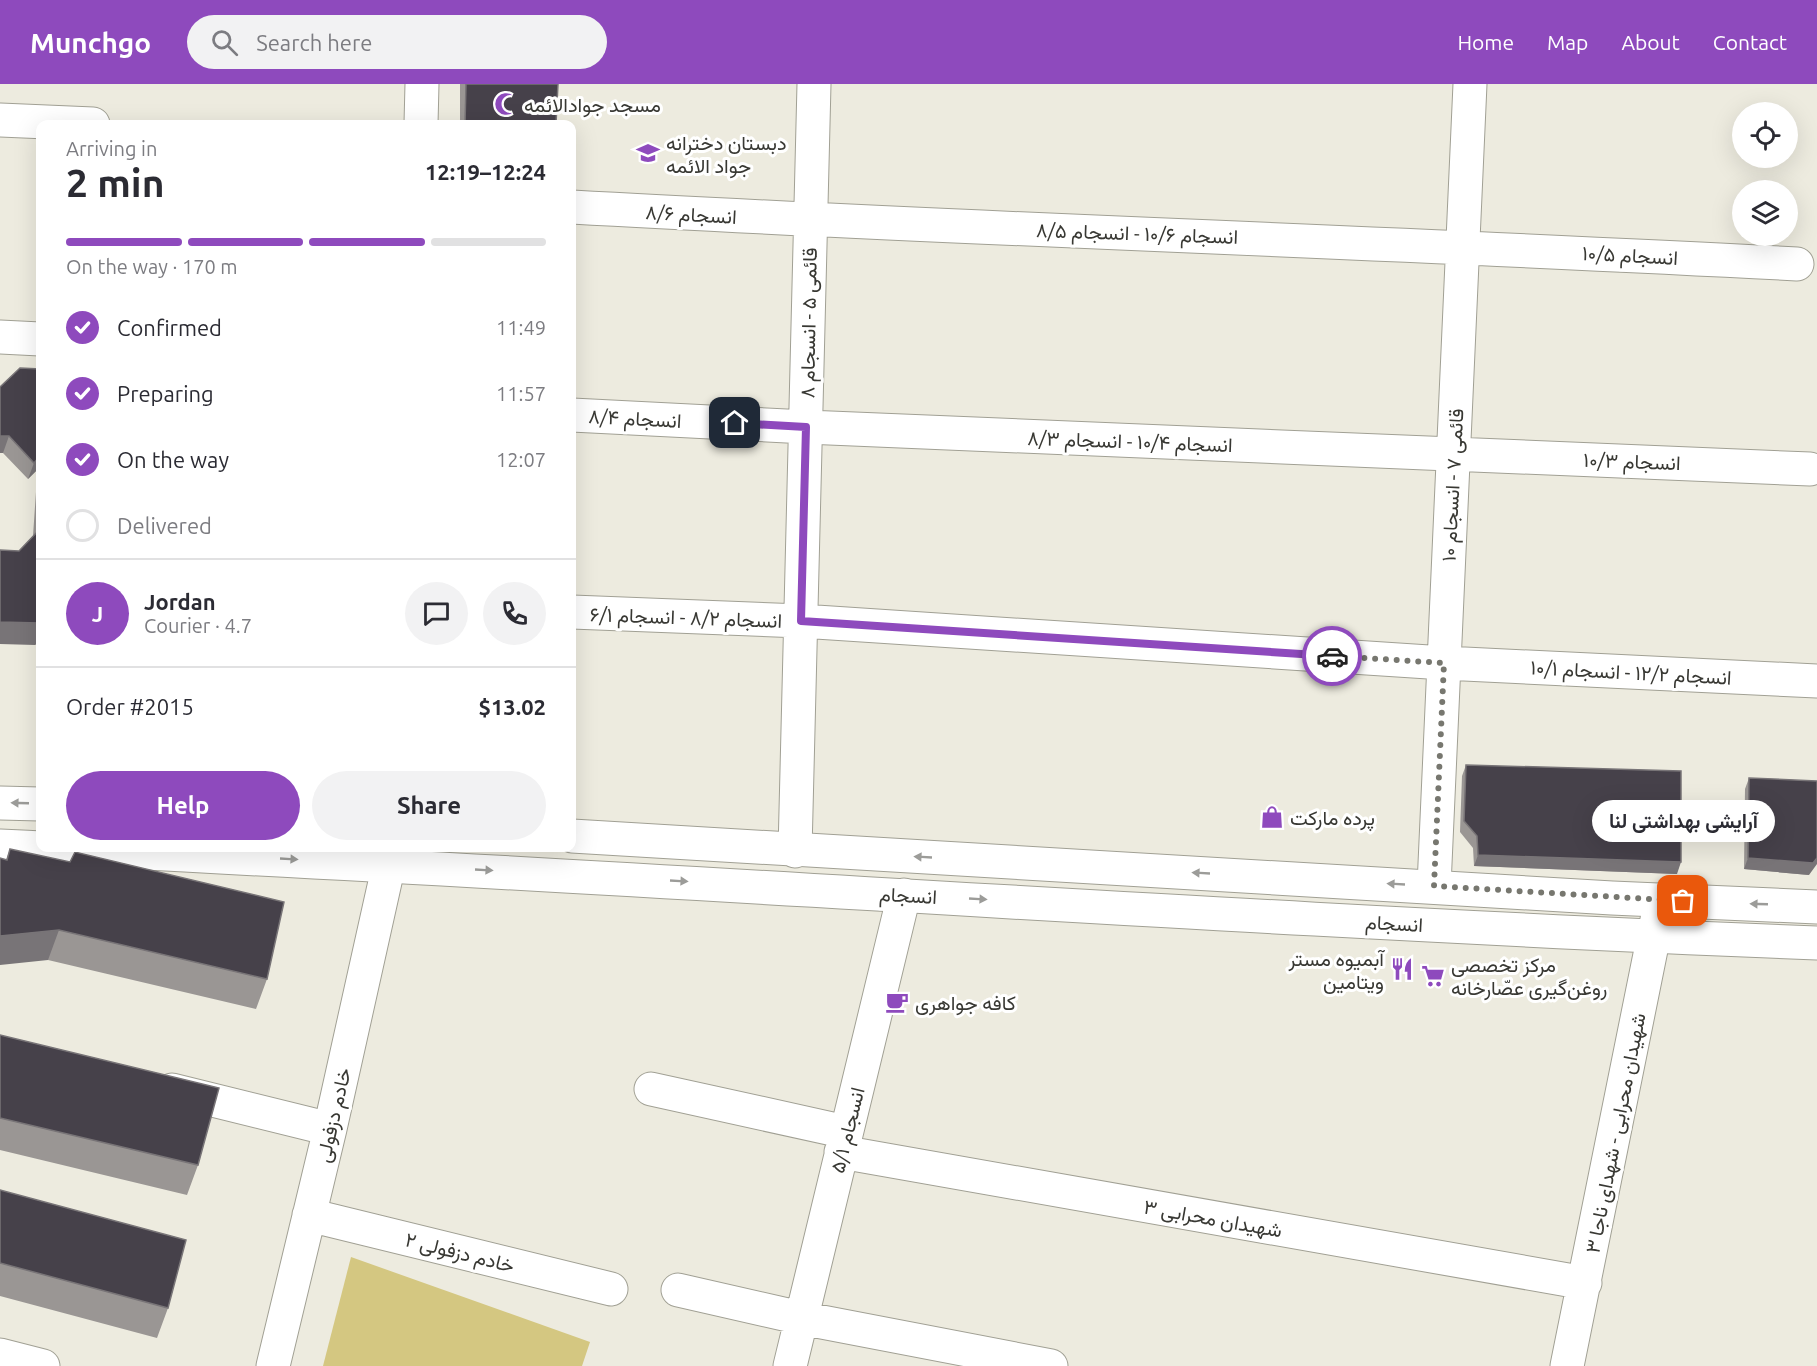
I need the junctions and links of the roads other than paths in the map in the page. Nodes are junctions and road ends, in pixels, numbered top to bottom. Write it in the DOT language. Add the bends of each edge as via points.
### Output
graph roads {
  1 [pos="422,84"];
  2 [pos="814,84"];
  3 [pos="1470,84"];
  4 [pos="0,120"];
  5 [pos="421,120"];
  6 [pos="36,122"];
  7 [pos="576,207"];
  8 [pos="811,220"];
  9 [pos="1463,246"];
  10 [pos="1797,264"];
  11 [pos="0,337"];
  12 [pos="36,339"];
  13 [pos="576,415"];
  14 [pos="806,427"];
  15 [pos="1454,454"];
  16 [pos="1809,469"];
  17 [pos="576,612"];
  18 [pos="801,621"];
  19 [pos="1444,663"];
  20 [pos="1817,681"];
  21 [pos="0,803"];
  22 [pos="36,804"];
  23 [pos="576,836"];
  24 [pos="0,846"];
  25 [pos="36,848"];
  26 [pos="795,850"];
  27 [pos="130,852"];
  28 [pos="389,864"];
  29 [pos="1434,886"];
  30 [pos="904,895"];
  31 [pos="1661,900"];
  32 [pos="1817,907"];
  33 [pos="1654,936"];
  34 [pos="1817,943"];
  35 [pos="148,1084"];
  36 [pos="651,1089"];
  37 [pos="330,1129"];
  38 [pos="844,1142"];
  39 [pos="309,1215"];
  40 [pos="1585,1283"];
  41 [pos="611,1289"];
  42 [pos="678,1290"];
  43 [pos="801,1318"];
  44 [pos="905,1353"];
  45 [pos="0,1355"];
  46 [pos="44,1366"];
  47 [pos="273,1366"];
  48 [pos="790,1366"];
  49 [pos="1051,1366"];
  50 [pos="1568,1366"];
  1 -- 5 [label="street"];
  2 -- 8 [label="street, قائمی ۵ - انسجام ۸"];
  3 -- 9 [label="street, قائمی ۷ - انسجام ۱۰"];
  4 -- 6 [label="street"];
  7 -- 8 [label="street, انسجام ۸/۶"];
  8 -- 9 [label="street, انسجام ۱۰/۶ - انسجام ۸/۵"];
  8 -- 14 [label="street, قائمی ۵ - انسجام ۸"];
  9 -- 10 [label="street, انسجام ۱۰/۵"];
  9 -- 15 [label="street, قائمی ۷ - انسجام ۱۰"];
  11 -- 12 [label="street"];
  13 -- 14 [label="street, انسجام ۸/۴"];
  14 -- 15 [label="street, انسجام ۱۰/۴ - انسجام ۸/۳"];
  14 -- 18 [label="street, قائمی ۵ - انسجام ۸"];
  15 -- 16 [label="street, انسجام ۱۰/۳"];
  15 -- 19 [label="street, قائمی ۷ - انسجام ۱۰"];
  17 -- 18 [label="street, انسجام ۸/۲ - انسجام ۶/۱"];
  18 -- 19 [label="street, انسجام ۸/۲ - انسجام ۶/۱"];
  18 -- 26 [label="street, قائمی ۵ - انسجام ۸"];
  19 -- 20 [label="street, انسجام ۱۲/۲ - انسجام ۱۰/۱"];
  19 -- 29 [label="street, قائمی ۷ - انسجام ۱۰"];
  22 -- 21 [label="street, one-way"];
  23 -- 26 [label="street, انسجام"];
  24 -- 25 [label="street, انسجام, one-way"];
  29 -- 26 [label="street, انسجام, one-way"];
  27 -- 28 [label="street, انسجام, one-way"];
  28 -- 30 [label="street, انسجام, one-way"];
  28 -- 37 [label="street, خادم دزفولی"];
  29 -- 31 [label="street, انسجام"];
  30 -- 33 [label="street, انسجام, one-way"];
  30 -- 38 [label="street, انسجام ۵/۱"];
  32 -- 31 [label="street, انسجام, one-way"];
  31 -- 33 [label="street, شهیدان محرابی - شهدای ناجا ۳"];
  33 -- 34 [label="street, انسجام"];
  33 -- 40 [label="street, شهیدان محرابی - شهدای ناجا ۳"];
  35 -- 37 [label="street"];
  36 -- 38 [label="street, شهیدان محرابی ۳"];
  37 -- 39 [label="street, خادم دزفولی"];
  38 -- 40 [label="street, شهیدان محرابی ۳"];
  38 -- 43 [label="street, انسجام ۵/۱"];
  39 -- 41 [label="street, خادم دزفولی ۲"];
  39 -- 47 [label="street, خادم دزفولی"];
  40 -- 50 [label="street, شهیدان محرابی - شهدای ناجا ۳"];
  42 -- 43 [label="street"];
  43 -- 44 [label="street"];
  43 -- 48 [label="street, انسجام ۵/۱"];
  44 -- 49 [label="street"];
  45 -- 46 [label="street"];
}
